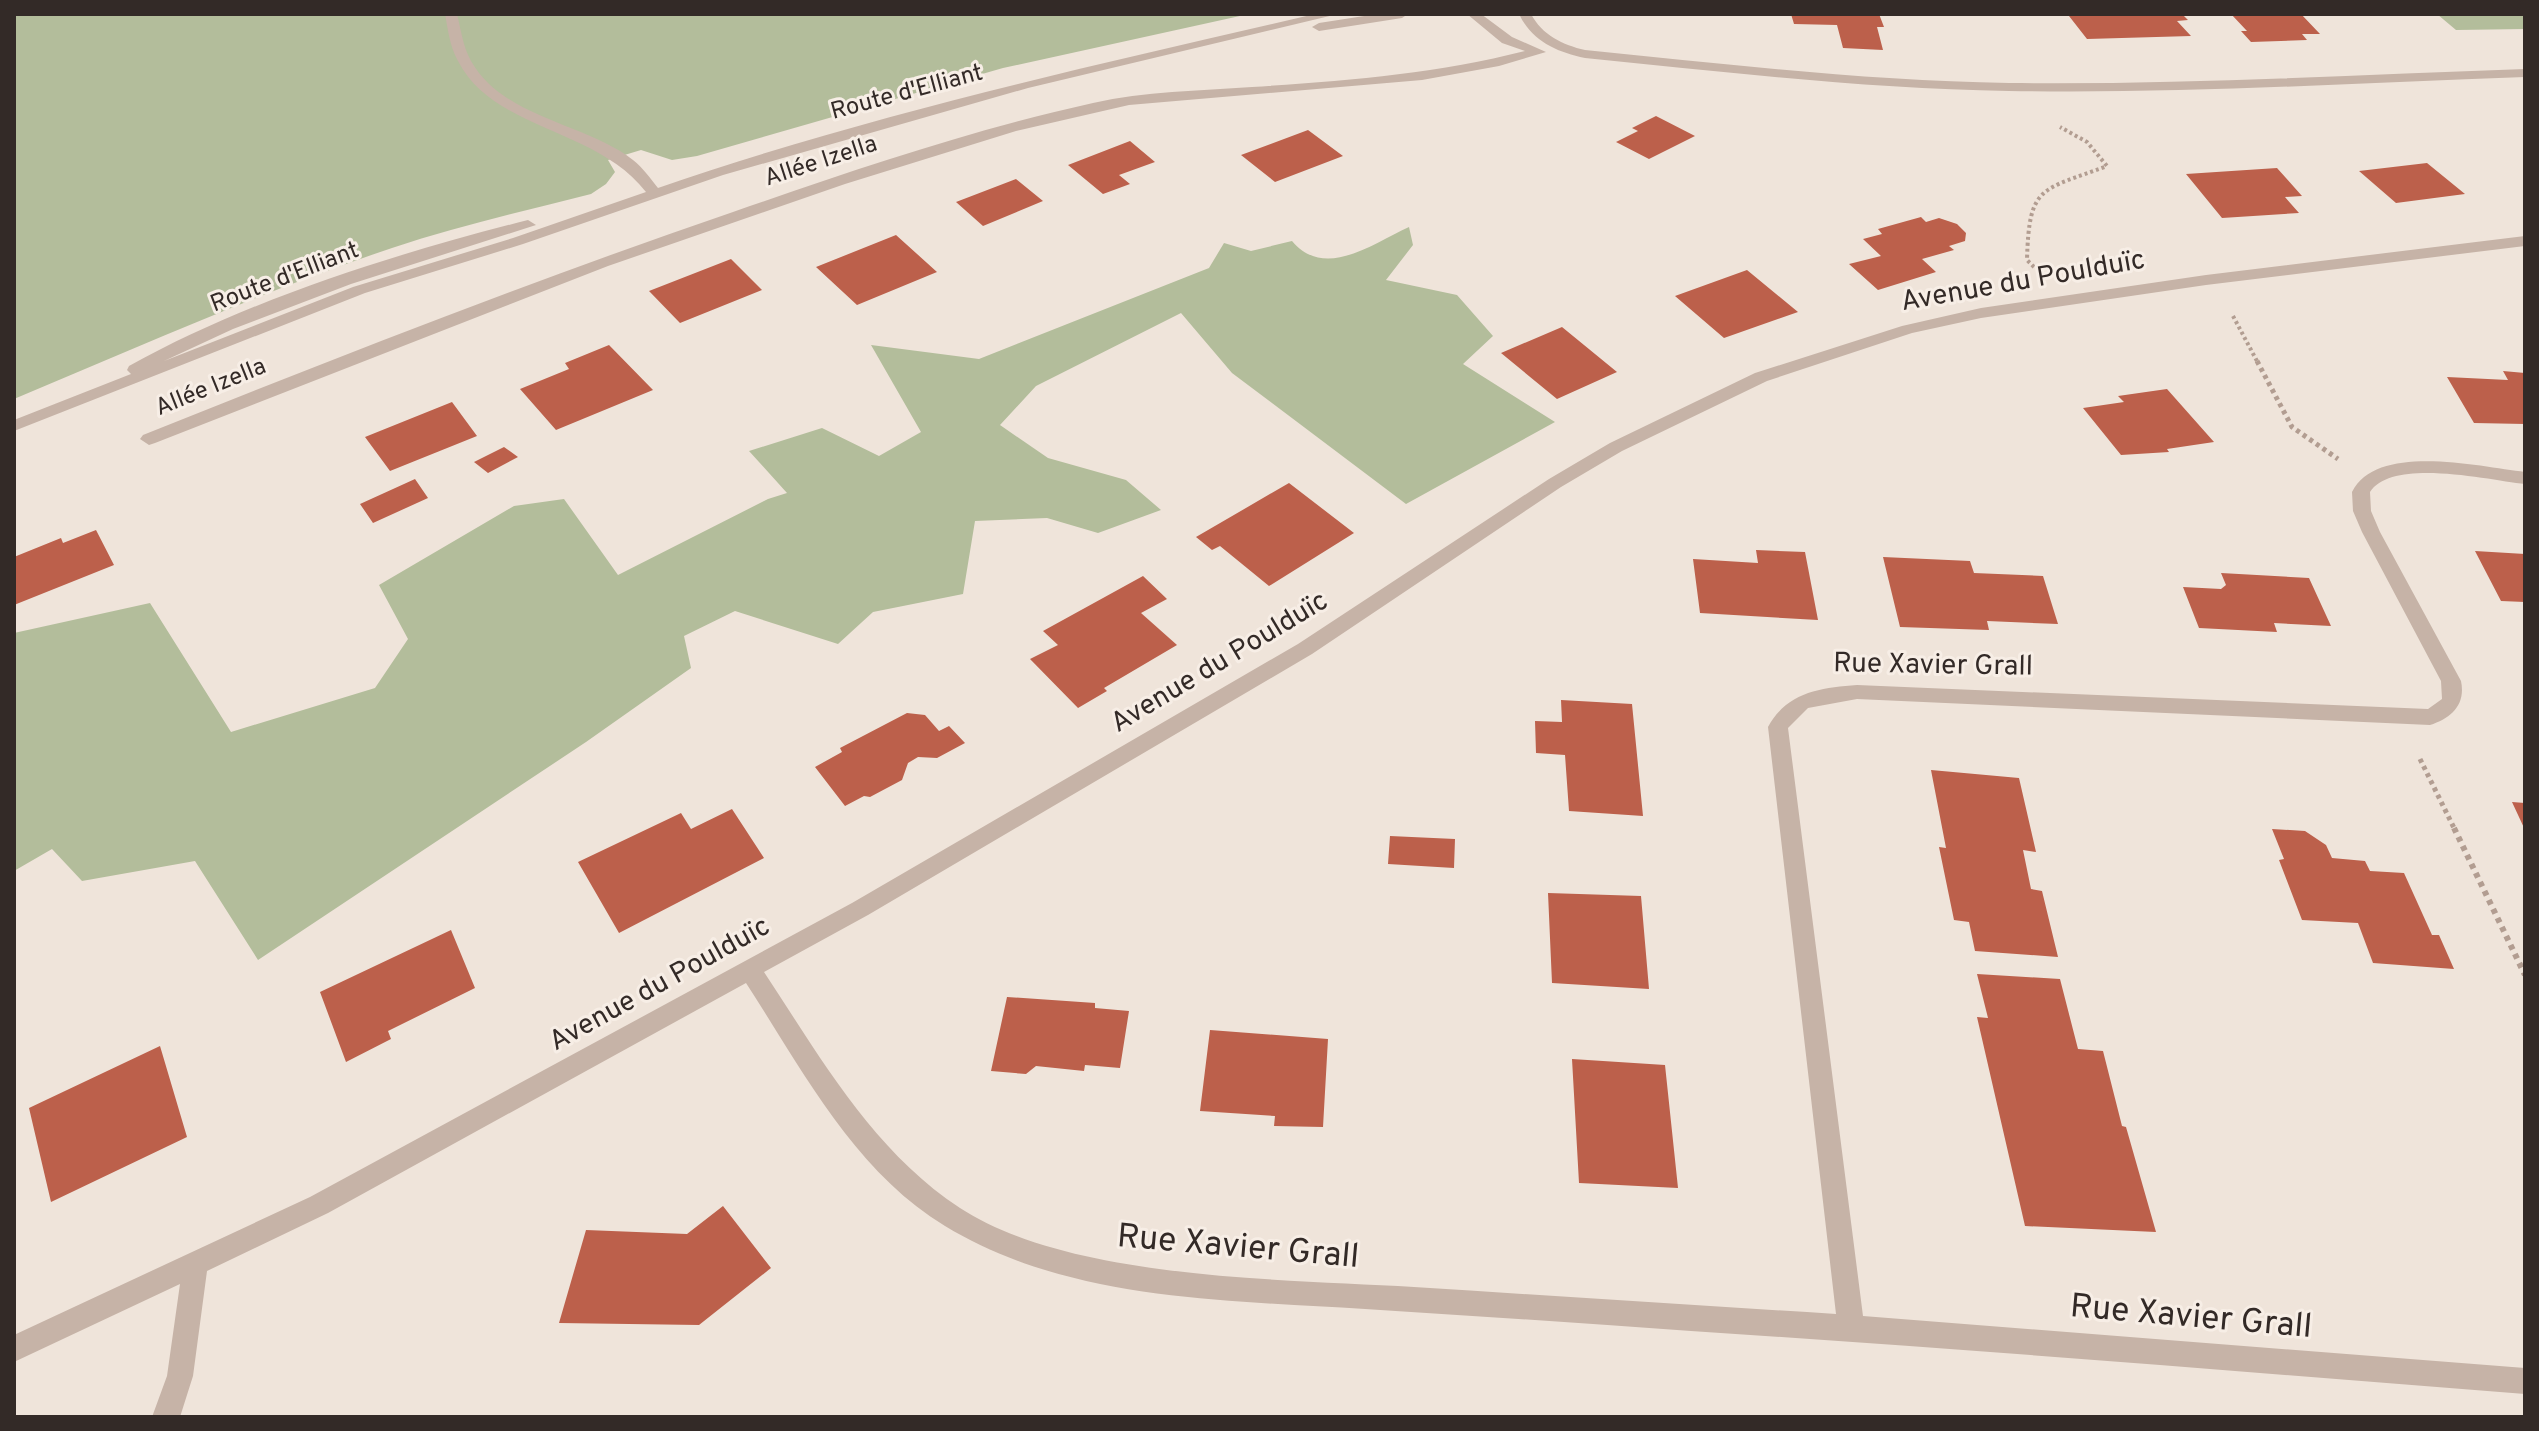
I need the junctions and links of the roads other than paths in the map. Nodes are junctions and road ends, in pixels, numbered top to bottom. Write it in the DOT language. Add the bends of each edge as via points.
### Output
graph roads {
  1 [pos="451,14"];
  2 [pos="1332,14"];
  3 [pos="1402,14"];
  4 [pos="1473,14"];
  5 [pos="1525,14"];
  6 [pos="1243,37"];
  7 [pos="1537,52"];
  8 [pos="1571,52"];
  9 [pos="2525,73"];
  10 [pos="654,193"];
  11 [pos="2525,241"];
  12 [pos="14,426"];
  13 [pos="149,439"];
  14 [pos="2525,478"];
  15 [pos="749,968"];
  16 [pos="195,1266"];
  17 [pos="1851,1328"];
  18 [pos="14,1349"];
  19 [pos="2525,1381"];
  20 [pos="166,1417"];
  1 -- 10 [label="street" via="468,68 490,89 517,108 622,158"];
  2 -- 6 [label="street, Route d'Elliant"];
  3 -- 6 [label="street, Route d'Elliant"];
  4 -- 7 [label="street, Allée Izella" via="1507,40"];
  5 -- 8 [label="street" via="1537,31"];
  6 -- 10 [label="street, Route d'Elliant" via="995,93"];
  7 -- 8 [label="street, Allée Izella"];
  7 -- 13 [label="street, Allée Izella" via="1391,79 1112,103 1040,121 640,249"];
  8 -- 9 [label="street" via="1843,80 2007,87"];
  10 -- 12 [label="street, Route d'Elliant" via="359,290"];
  11 -- 15 [label="street, Avenue du Poulduïc" via="1981,313 1882,336 1761,377 1616,447 1257,678"];
  14 -- 17 [label="street, Rue Xavier Grall" via="2395,470 2369,480 2360,495 2369,530 2441,658 2454,692 2447,709 2438,714 2400,718 1857,692 1819,695 1784,714 1778,727"];
  15 -- 16 [label="street, Avenue du Poulduïc" via="319,1205"];
  15 -- 17 [label="street, Rue Xavier Grall" via="830,1093 883,1159 925,1197 1027,1254 1070,1267 1187,1283"];
  16 -- 18 [label="street, Avenue du Poulduïc"];
  16 -- 20 [label="street" via="180,1376"];
  17 -- 19 [label="street, Rue Xavier Grall"];
}
